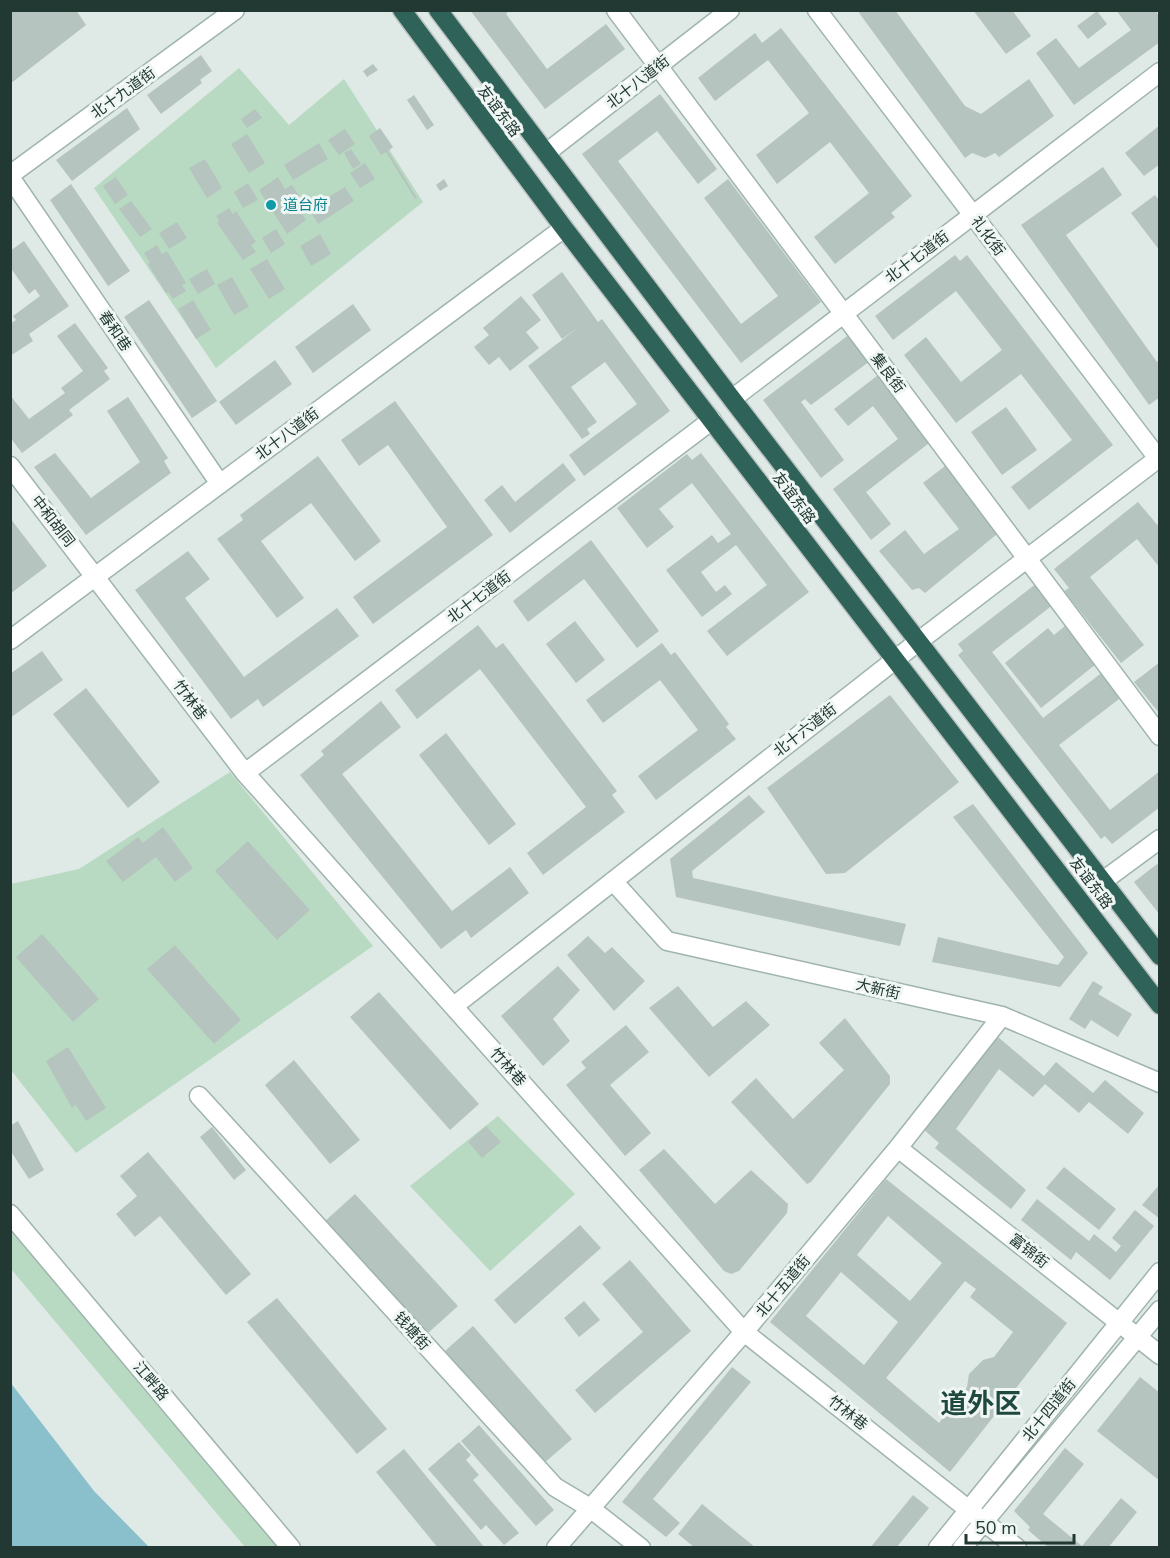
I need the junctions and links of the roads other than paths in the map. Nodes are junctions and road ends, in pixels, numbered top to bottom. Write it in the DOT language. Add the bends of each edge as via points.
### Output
graph roads {
  1 [pos="235,10"];
  2 [pos="402,10"];
  3 [pos="438,10"];
  4 [pos="616,10"];
  5 [pos="730,10"];
  6 [pos="817,10"];
  7 [pos="658,66"];
  8 [pos="1160,72"];
  9 [pos="546,153"];
  10 [pos="10,176"];
  11 [pos="972,216"];
  12 [pos="564,228"];
  13 [pos="843,314"];
  14 [pos="732,399"];
  15 [pos="712,420"];
  16 [pos="1159,459"];
  17 [pos="10,466"];
  18 [pos="220,484"];
  19 [pos="1027,559"];
  20 [pos="96,576"];
  21 [pos="10,640"];
  22 [pos="919,641"];
  23 [pos="895,660"];
  24 [pos="1160,736"];
  25 [pos="245,773"];
  26 [pos="1160,839"];
  27 [pos="613,881"];
  28 [pos="1104,881"];
  29 [pos="1160,956"];
  30 [pos="1160,1005"];
  31 [pos="454,1006"];
  32 [pos="1002,1016"];
  33 [pos="1160,1083"];
  34 [pos="199,1096"];
  35 [pos="898,1148"];
  36 [pos="10,1214"];
  37 [pos="1160,1272"];
  38 [pos="1160,1310"];
  39 [pos="1119,1323"];
  40 [pos="744,1332"];
  41 [pos="1137,1337"];
  42 [pos="1160,1355"];
  43 [pos="590,1508"];
  44 [pos="970,1508"];
  45 [pos="984,1521"];
  46 [pos="291,1548"];
  47 [pos="556,1548"];
  48 [pos="641,1548"];
  49 [pos="938,1548"];
  50 [pos="962,1548"];
  51 [pos="1017,1548"];
  1 -- 10 [label="street, 北十九道街"];
  2 -- 12 [label="highway, 友谊东路"];
  3 -- 9 [label="highway, 友谊东路"];
  4 -- 7 [label="street, 集良街"];
  5 -- 7 [label="street, 北十八道街"];
  6 -- 11 [label="street, 礼化街"];
  7 -- 9 [label="street, 北十八道街"];
  7 -- 13 [label="street, 集良街"];
  8 -- 11 [label="street, 北十七道街"];
  9 -- 14 [label="highway, 友谊东路"];
  10 -- 18 [label="street, 春和巷"];
  11 -- 13 [label="street, 北十七道街"];
  11 -- 16 [label="street, 礼化街"];
  12 -- 15 [label="highway, 友谊东路"];
  12 -- 18 [label="street, 北十八道街"];
  13 -- 14 [label="street, 北十七道街"];
  13 -- 19 [label="street, 集良街"];
  14 -- 22 [label="highway, 友谊东路"];
  15 -- 23 [label="highway, 友谊东路"];
  15 -- 25 [label="street, 北十七道街"];
  16 -- 19 [label="street, 北十六道街"];
  17 -- 20 [label="street, 中和胡同"];
  18 -- 20 [label="street, 北十八道街"];
  19 -- 22 [label="street, 北十六道街"];
  19 -- 24 [label="street, 集良街"];
  20 -- 21 [label="street, 北十八道街"];
  20 -- 25 [label="street, 竹林巷"];
  22 -- 23 [label="street, 北十六道街"];
  22 -- 28 [label="highway, 友谊东路"];
  23 -- 27 [label="street, 北十六道街"];
  23 -- 30 [label="highway, 友谊东路"];
  25 -- 31 [label="street, 竹林巷"];
  26 -- 28 [label="street"];
  27 -- 31 [label="street, 北十六道街"];
  27 -- 32 [label="street, 大新街" via="667,941"];
  28 -- 29 [label="highway, 友谊东路"];
  31 -- 40 [label="street, 竹林巷"];
  32 -- 33 [label="street, 大新街"];
  32 -- 35 [label="street, 北十五道街"];
  34 -- 43 [label="street, 钱塘街" via="555,1487"];
  35 -- 39 [label="street, 富锦街"];
  35 -- 40 [label="street, 北十五道街"];
  36 -- 46 [label="street, 江畔路"];
  37 -- 39 [label="street, 北十四道街"];
  38 -- 41 [label="street, 北十四道街"];
  39 -- 41 [label="street, 富锦街"];
  39 -- 44 [label="street, 北十四道街"];
  40 -- 43 [label="street, 北十五道街"];
  40 -- 44 [label="street, 竹林巷"];
  41 -- 42 [label="street, 富锦街"];
  41 -- 45 [label="street, 北十四道街"];
  43 -- 47 [label="street, 北十五道街"];
  43 -- 48 [label="street, 钱塘街"];
  44 -- 45 [label="street, 竹林巷"];
  44 -- 49 [label="street, 北十四道街"];
  45 -- 50 [label="street, 北十四道街"];
  45 -- 51 [label="street, 竹林巷"];
}
